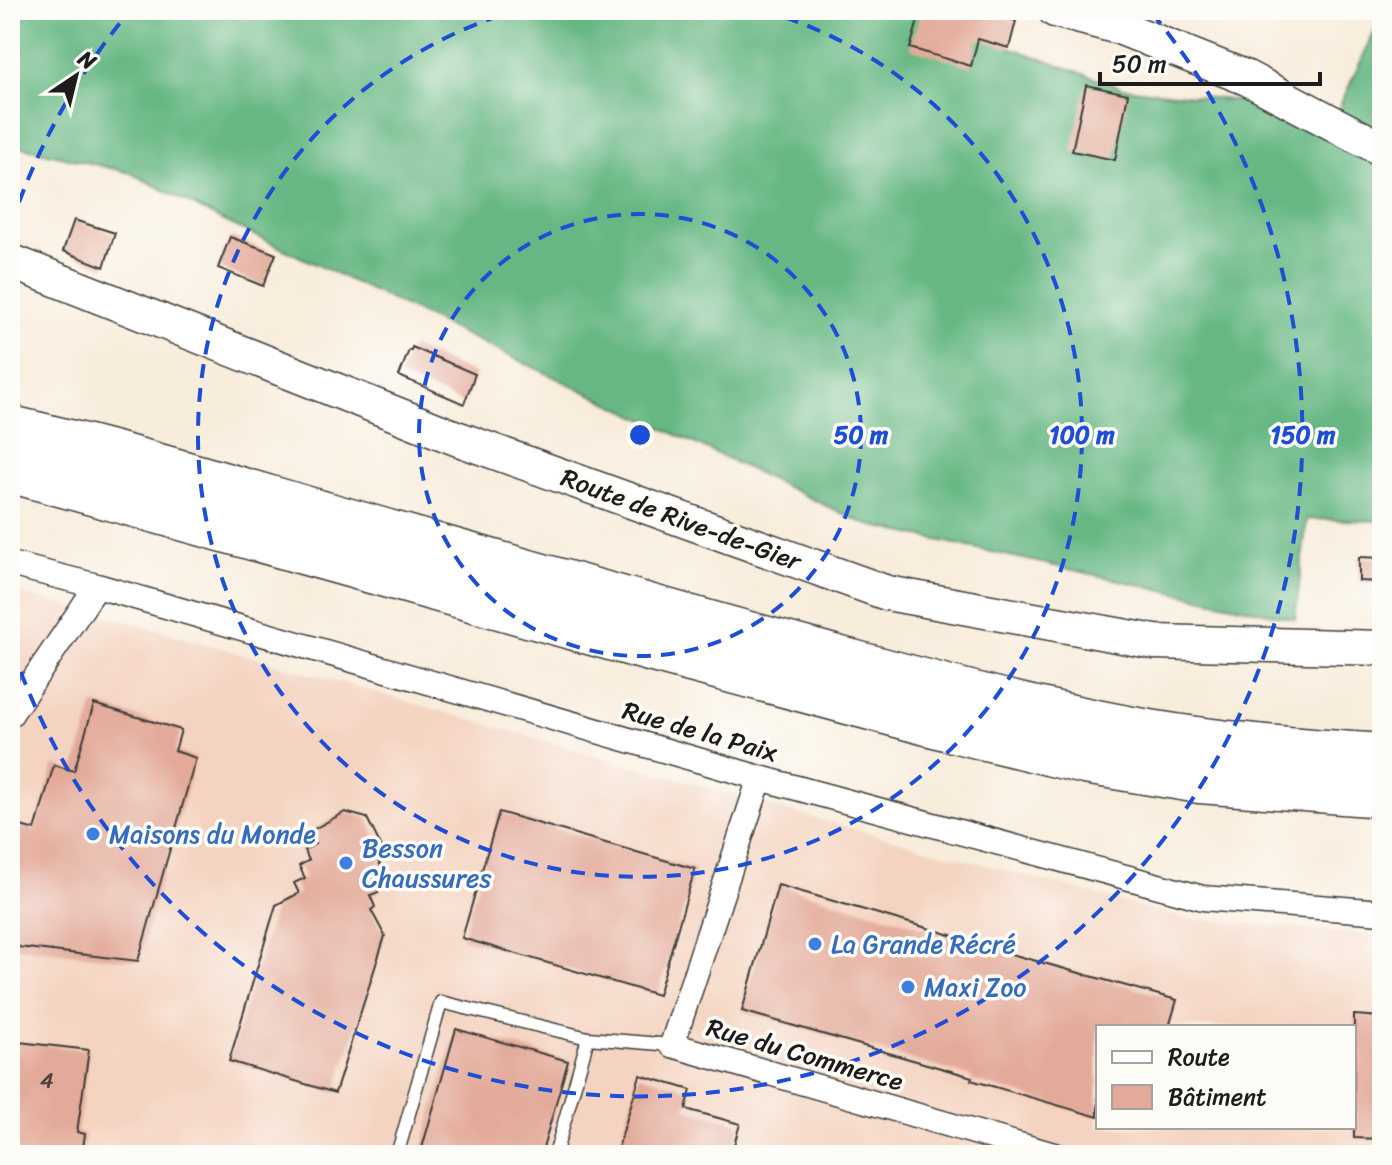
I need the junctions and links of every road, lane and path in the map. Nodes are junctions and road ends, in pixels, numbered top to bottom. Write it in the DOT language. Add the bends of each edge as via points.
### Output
graph roads {
  1 [pos="1055,10"];
  2 [pos="1382,149"];
  3 [pos="10,261"];
  4 [pos="10,428"];
  5 [pos="10,470"];
  6 [pos="10,564"];
  7 [pos="97,586"];
  8 [pos="1382,648"];
  9 [pos="10,715"];
  10 [pos="1382,756"];
  11 [pos="760,778"];
  12 [pos="1382,795"];
  13 [pos="1382,912"];
  14 [pos="588,1038"];
  15 [pos="672,1045"];
  16 [pos="397,1155"];
  17 [pos="555,1155"];
  18 [pos="1054,1155"];
  1 -- 2 [label="main road" via="1119,27 1247,78"];
  3 -- 8 [label="main road, Route de Rive-de-Gier" via="456,438 887,593 1155,642"];
  4 -- 10 [label="highway" via="964,692 1151,732"];
  5 -- 12 [label="highway" via="657,651 1085,762 1200,781"];
  6 -- 7 [label="street, Rue de la Paix"];
  7 -- 9 [label="street"];
  7 -- 11 [label="street, Rue de la Paix"];
  11 -- 13 [label="street, Rue de la Paix" via="1203,898"];
  11 -- 15 [label="street, Rue du Commerce"];
  14 -- 15 [label="lane"];
  14 -- 16 [label="lane" via="441,1002"];
  14 -- 17 [label="lane"];
  15 -- 18 [label="street, Rue du Commerce"];
}
